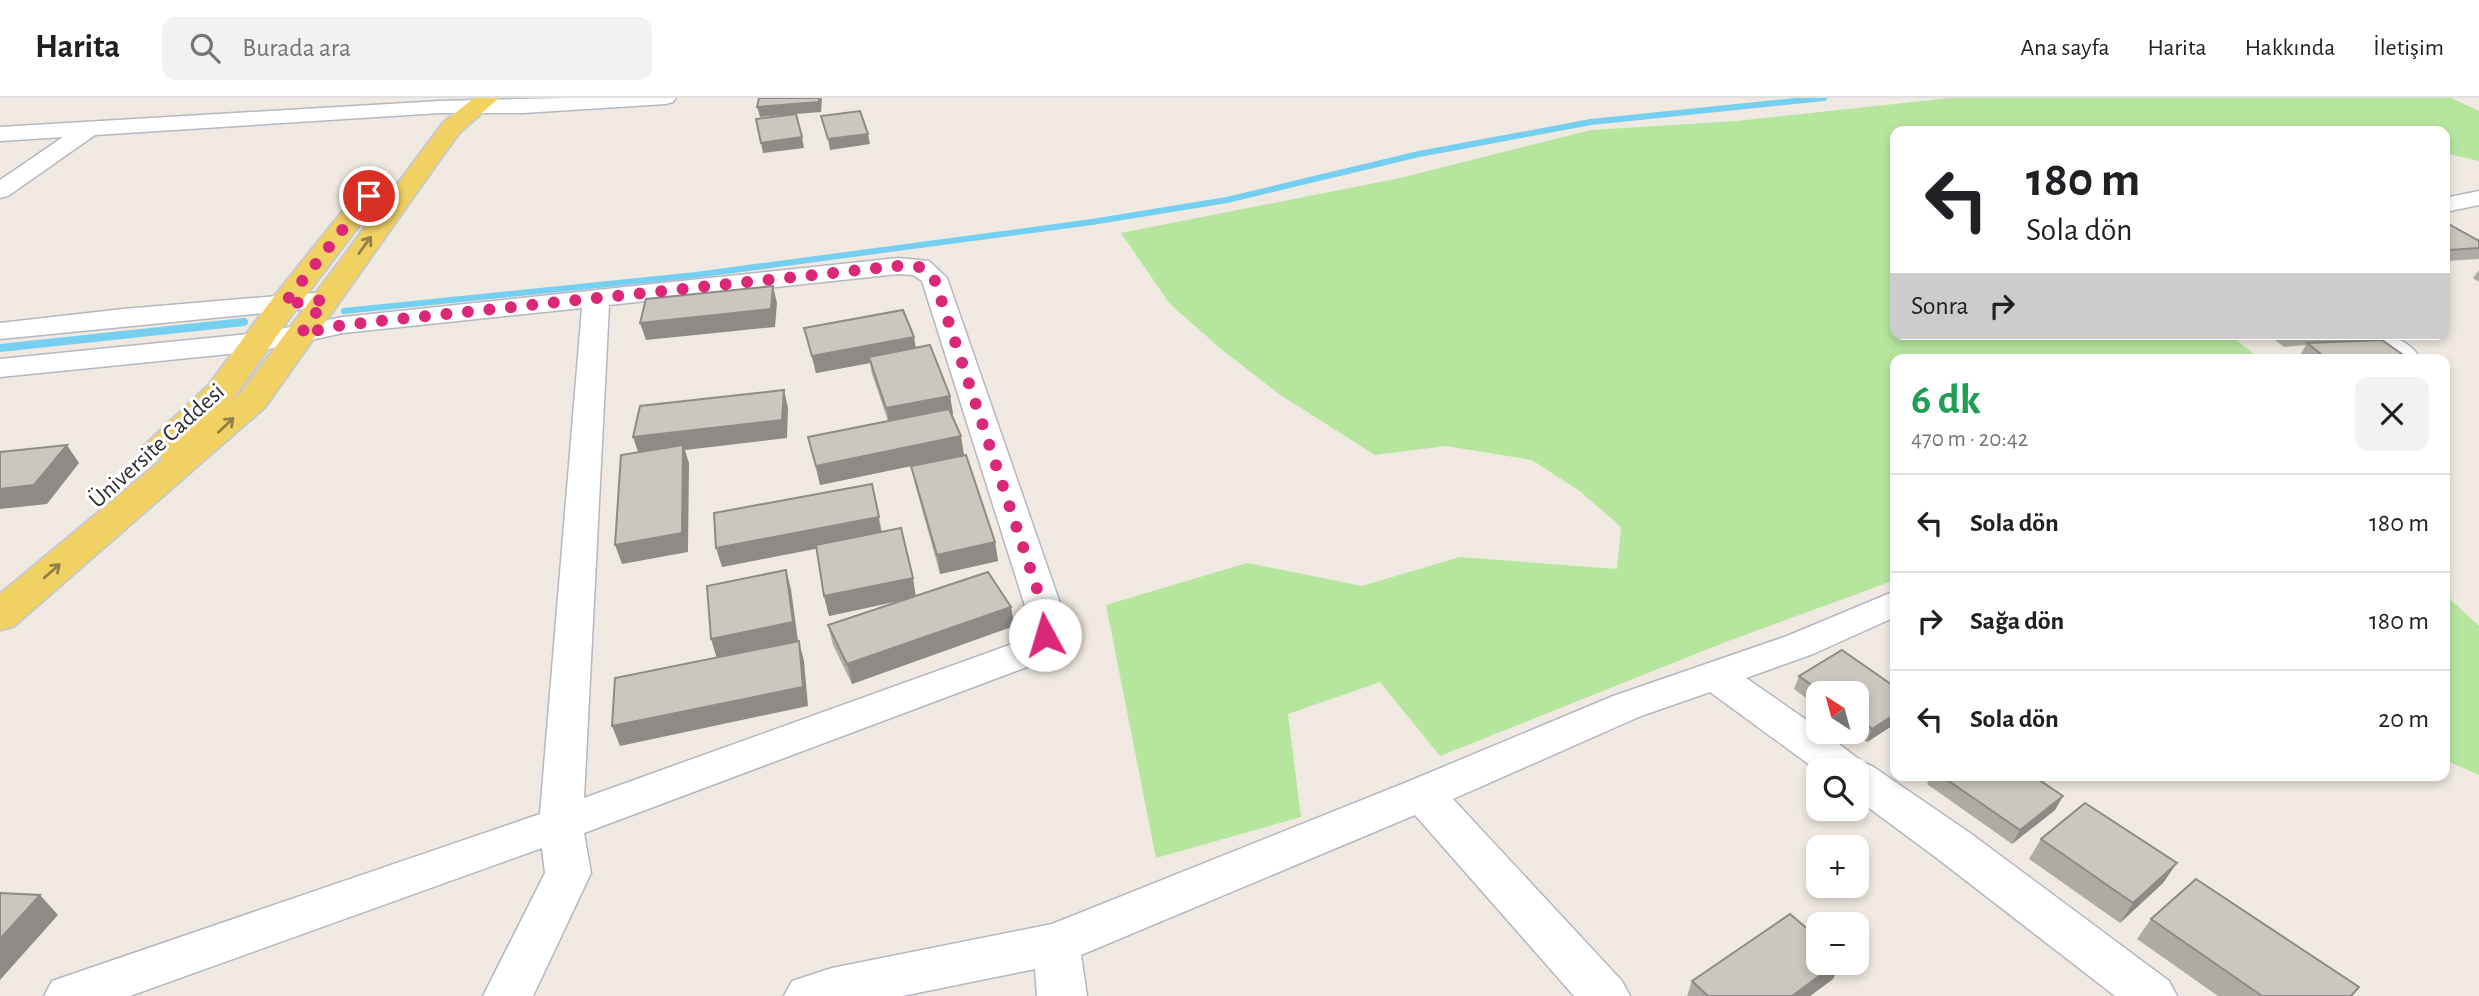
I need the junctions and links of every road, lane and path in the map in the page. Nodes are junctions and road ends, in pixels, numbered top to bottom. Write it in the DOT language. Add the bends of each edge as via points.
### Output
graph roads {
  1 [pos="666,98"];
  2 [pos="465,102"];
  3 [pos="93,127"];
  4 [pos="0,134"];
  5 [pos="0,191"];
  6 [pos="2479,198"];
  7 [pos="2450,204"];
  8 [pos="596,299"];
  9 [pos="325,300"];
  10 [pos="284,304"];
  11 [pos="0,331"];
  12 [pos="301,334"];
  13 [pos="2378,340"];
  14 [pos="259,342"];
  15 [pos="2399,354"];
  16 [pos="0,369"];
  17 [pos="0,582"];
  18 [pos="1890,605"];
  19 [pos="0,616"];
  20 [pos="1714,675"];
  21 [pos="1830,758"];
  22 [pos="1869,786"];
  23 [pos="1422,794"];
  24 [pos="561,824"];
  25 [pos="1056,944"];
  26 [pos="68,996"];
  27 [pos="508,996"];
  28 [pos="809,996"];
  29 [pos="1062,996"];
  30 [pos="1605,996"];
  31 [pos="2151,996"];
  1 -- 2 [label="street"];
  2 -- 3 [label="street"];
  9 -- 2 [label="main road, one-way" via="452,127"];
  2 -- 10 [label="main road, Üniversite Caddesi"];
  3 -- 4 [label="street"];
  3 -- 5 [label="street"];
  6 -- 7 [label="street"];
  8 -- 12 [label="street" via="343,325"];
  8 -- 24 [label="street"];
  8 -- 24 [label="street" via="920,267 934,278 1044,610 1045,635 1029,652"];
  9 -- 10 [label="street"];
  9 -- 12 [label="main road"];
  10 -- 11 [label="street"];
  10 -- 14 [label="main road, Üniversite Caddesi"];
  12 -- 14 [label="street"];
  19 -- 12 [label="main road, one-way" via="244,408"];
  13 -- 15 [label="street"];
  14 -- 16 [label="street"];
  14 -- 17 [label="main road, Üniversite Caddesi" via="221,392 172,438"];
  18 -- 20 [label="street" via="1800,645"];
  20 -- 21 [label="street"];
  20 -- 23 [label="street" via="1627,706"];
  22 -- 31 [label="street"];
  23 -- 25 [label="street"];
  23 -- 30 [label="street"];
  24 -- 26 [label="street"];
  24 -- 27 [label="street" via="568,873"];
  25 -- 28 [label="street"];
  25 -- 29 [label="street"];
}
